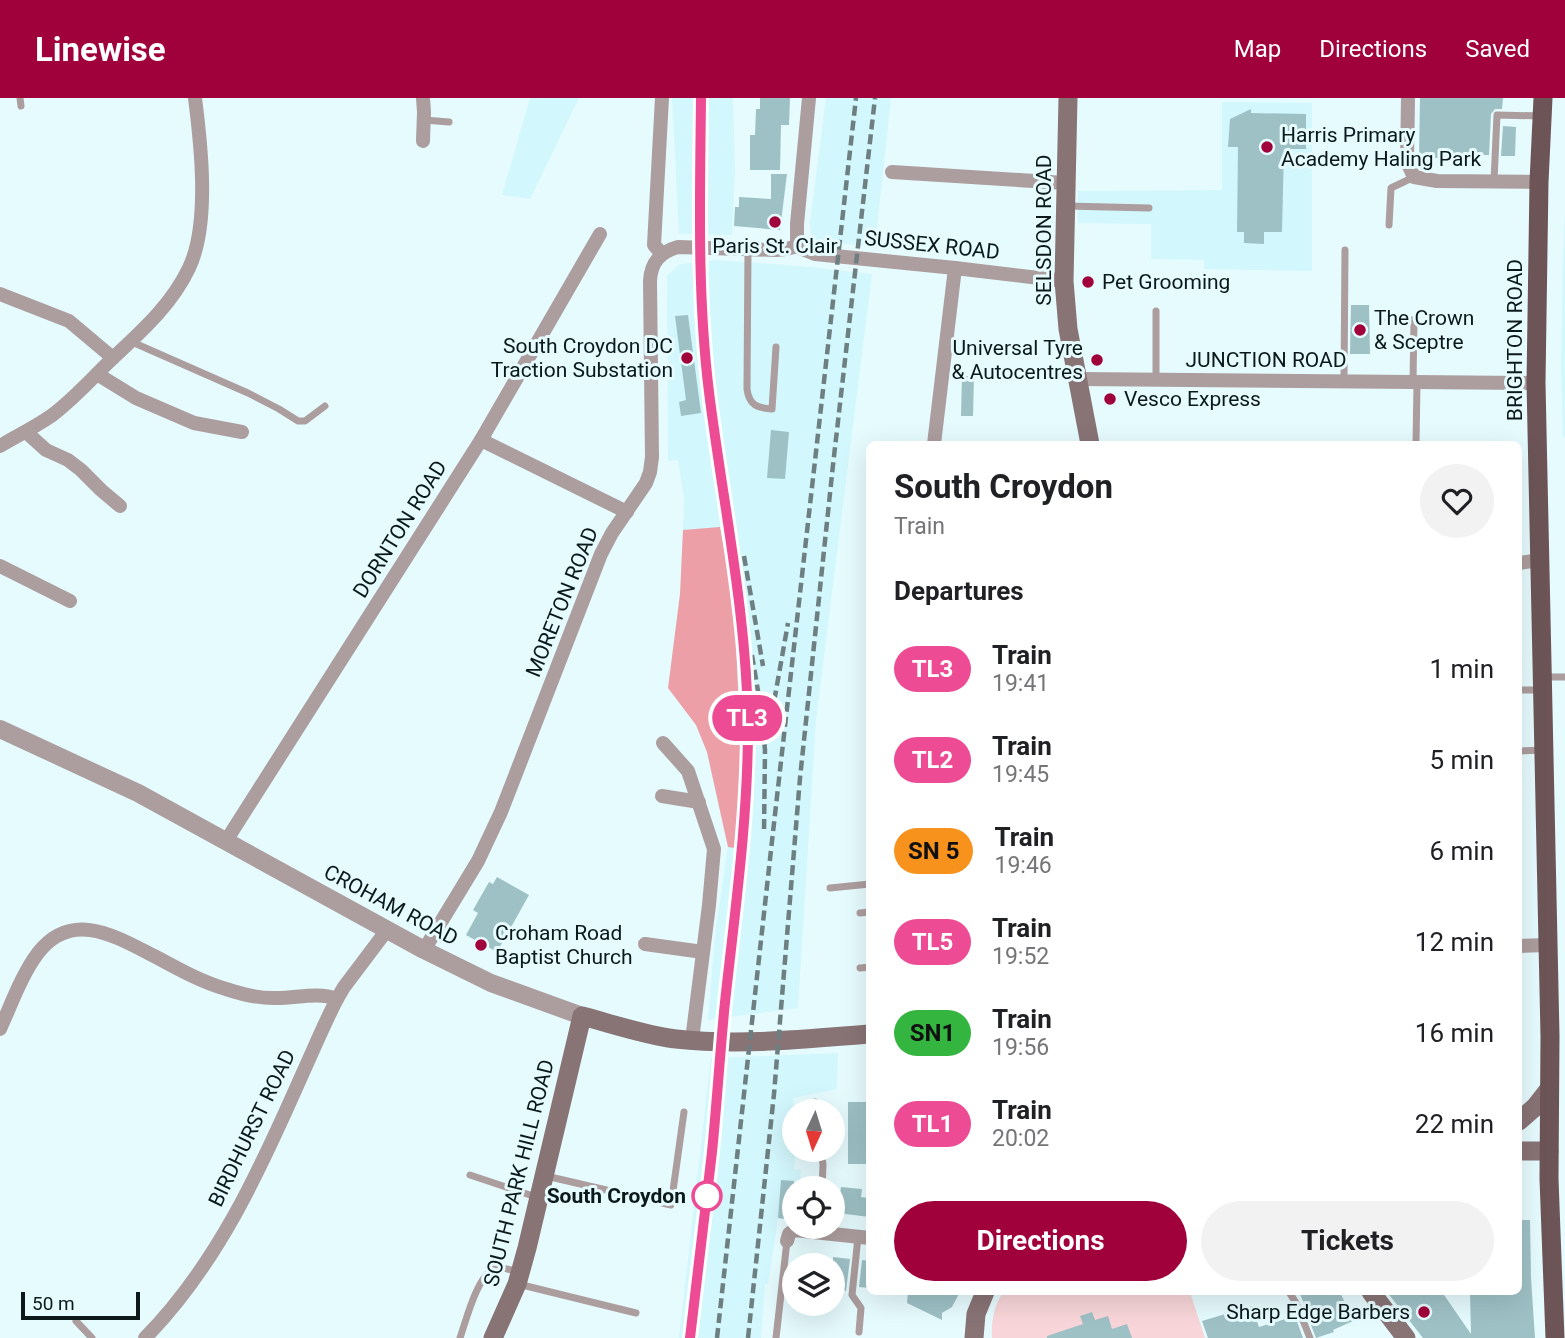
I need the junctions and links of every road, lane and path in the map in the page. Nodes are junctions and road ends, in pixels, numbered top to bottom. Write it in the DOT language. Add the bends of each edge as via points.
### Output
graph roads {
  1 [pos="195,98"];
  2 [pos="423,98"];
  3 [pos="662,98"];
  4 [pos="809,98"];
  5 [pos="1068,98"];
  6 [pos="1408,98"];
  7 [pos="1542,107"];
  8 [pos="424,120"];
  9 [pos="449,122"];
  10 [pos="423,141"];
  11 [pos="892,172"];
  12 [pos="1414,177"];
  13 [pos="1494,181"];
  14 [pos="1539,182"];
  15 [pos="1065,183"];
  16 [pos="1065,206"];
  17 [pos="1149,208"];
  18 [pos="1390,225"];
  19 [pos="600,234"];
  20 [pos="798,246"];
  21 [pos="748,248"];
  22 [pos="1345,250"];
  23 [pos="662,254"];
  24 [pos="955,268"];
  25 [pos="1064,281"];
  26 [pos="0,294"];
  27 [pos="1156,311"];
  28 [pos="1388,320"];
  29 [pos="131,341"];
  30 [pos="776,347"];
  31 [pos="113,358"];
  32 [pos="97,374"];
  33 [pos="1079,379"];
  34 [pos="1156,380"];
  35 [pos="1344,382"];
  36 [pos="1415,382"];
  37 [pos="1536,383"];
  38 [pos="325,406"];
  39 [pos="26,432"];
  40 [pos="242,432"];
  41 [pos="481,440"];
  42 [pos="934,441"];
  43 [pos="1089,441"];
  44 [pos="1416,441"];
  45 [pos="0,446"];
  46 [pos="120,506"];
  47 [pos="631,506"];
  48 [pos="1540,560"];
  49 [pos="1522,563"];
  50 [pos="0,566"];
  51 [pos="70,601"];
  52 [pos="1565,677"];
  53 [pos="1543,684"];
  54 [pos="1522,690"];
  55 [pos="0,729"];
  56 [pos="663,743"];
  57 [pos="1544,750"];
  58 [pos="1522,751"];
  59 [pos="662,796"];
  60 [pos="699,802"];
  61 [pos="226,841"];
  62 [pos="866,884"];
  63 [pos="830,888"];
  64 [pos="866,912"];
  65 [pos="860,913"];
  66 [pos="387,930"];
  67 [pos="645,944"];
  68 [pos="1548,945"];
  69 [pos="1522,946"];
  70 [pos="424,950"];
  71 [pos="704,952"];
  72 [pos="866,967"];
  73 [pos="860,968"];
  74 [pos="337,999"];
  75 [pos="582,1016"];
  76 [pos="0,1029"];
  77 [pos="866,1034"];
  78 [pos="692,1040"];
  79 [pos="1557,1067"];
  80 [pos="1549,1089"];
  81 [pos="684,1112"];
  82 [pos="1522,1118"];
  83 [pos="1549,1151"];
  84 [pos="1522,1152"];
  85 [pos="470,1175"];
  86 [pos="545,1176"];
  87 [pos="540,1198"];
  88 [pos="845,1234"];
  89 [pos="864,1237"];
  90 [pos="787,1241"];
  91 [pos="519,1278"];
  92 [pos="984,1295"];
  93 [pos="1291,1295"];
  94 [pos="1373,1295"];
  95 [pos="636,1314"];
  96 [pos="76,1321"];
  97 [pos="859,1332"];
  98 [pos="1403,1337"];
  99 [pos="92,1338"];
  100 [pos="145,1338"];
  101 [pos="460,1338"];
  102 [pos="493,1338"];
  103 [pos="776,1338"];
  104 [pos="974,1338"];
  105 [pos="1310,1338"];
  106 [pos="1555,1338"];
  1 -- 29 [label="street" via="202,171 196,251 170,300"];
  2 -- 8 [label="street"];
  3 -- 23 [label="street" via="654,245"];
  4 -- 20 [label="street"];
  5 -- 15 [label="main road, SELSDON ROAD"];
  6 -- 12 [label="street" via="1407,162"];
  7 -- 13 [label="lane" via="1497,115"];
  7 -- 14 [label="main road, BRIGHTON ROAD"];
  8 -- 9 [label="lane"];
  8 -- 10 [label="street"];
  11 -- 15 [label="street"];
  12 -- 13 [label="street"];
  12 -- 18 [label="lane" via="1391,188"];
  13 -- 14 [label="street"];
  14 -- 37 [label="main road, BRIGHTON ROAD"];
  15 -- 16 [label="main road, SELSDON ROAD"];
  16 -- 17 [label="lane"];
  16 -- 25 [label="main road, SELSDON ROAD"];
  19 -- 41 [label="street, DORNTON ROAD"];
  20 -- 21 [label="street, SUSSEX ROAD"];
  20 -- 24 [label="street, SUSSEX ROAD" via="815,254"];
  21 -- 23 [label="street, SUSSEX ROAD" via="683,247"];
  21 -- 30 [label="lane" via="747,389 750,401 758,407 772,409"];
  22 -- 35 [label="lane"];
  23 -- 47 [label="street, MORETON ROAD" via="654,262 650,281 652,457 646,484"];
  24 -- 25 [label="street, SUSSEX ROAD"];
  24 -- 42 [label="street"];
  25 -- 33 [label="main road, SELSDON ROAD"];
  26 -- 31 [label="street" via="69,321"];
  27 -- 34 [label="lane"];
  28 -- 36 [label="lane" via="1414,320"];
  29 -- 31 [label="street"];
  29 -- 38 [label="lane" via="248,393 298,421"];
  31 -- 32 [label="street"];
  32 -- 39 [label="street"];
  32 -- 40 [label="street" via="129,395 194,423"];
  33 -- 34 [label="street, JUNCTION ROAD"];
  33 -- 43 [label="main road, SELSDON ROAD"];
  34 -- 35 [label="street, JUNCTION ROAD"];
  35 -- 36 [label="street, JUNCTION ROAD"];
  36 -- 37 [label="street, JUNCTION ROAD"];
  36 -- 44 [label="lane"];
  37 -- 48 [label="main road, BRIGHTON ROAD"];
  39 -- 45 [label="street"];
  39 -- 46 [label="street" via="81,470"];
  41 -- 47 [label="street"];
  41 -- 61 [label="street, DORNTON ROAD"];
  47 -- 70 [label="street, MORETON ROAD" via="601,554 491,835"];
  48 -- 49 [label="street"];
  48 -- 53 [label="main road, BRIGHTON ROAD"];
  50 -- 51 [label="street"];
  52 -- 53 [label="lane"];
  53 -- 54 [label="lane"];
  53 -- 57 [label="main road, BRIGHTON ROAD"];
  55 -- 61 [label="street, CROHAM ROAD" via="138,793"];
  56 -- 60 [label="street" via="688,771"];
  57 -- 58 [label="lane"];
  57 -- 68 [label="main road, BRIGHTON ROAD"];
  59 -- 60 [label="street"];
  60 -- 71 [label="street" via="714,849"];
  61 -- 66 [label="street, CROHAM ROAD"];
  62 -- 63 [label="lane"];
  64 -- 65 [label="lane"];
  66 -- 70 [label="street, CROHAM ROAD"];
  66 -- 74 [label="street, BIRDHURST ROAD"];
  67 -- 71 [label="street"];
  68 -- 69 [label="street"];
  68 -- 79 [label="main road, BRIGHTON ROAD"];
  70 -- 75 [label="street, CROHAM ROAD" via="491,983"];
  71 -- 78 [label="street"];
  72 -- 73 [label="lane"];
  74 -- 76 [label="street" via="324,995 273,999 235,992 193,977 120,939 97,930 75,929 55,936 39,951"];
  74 -- 100 [label="street, BIRDHURST ROAD" via="234,1217 189,1285"];
  75 -- 78 [label="main road, CROHAM ROAD" via="656,1036"];
  75 -- 86 [label="main road, SOUTH PARK HILL ROAD"];
  77 -- 78 [label="main road, CROHAM ROAD"];
  79 -- 80 [label="main road, BRIGHTON ROAD"];
  80 -- 82 [label="main road"];
  80 -- 83 [label="main road, BRIGHTON ROAD"];
  81 -- 86 [label="lane" via="671,1205"];
  83 -- 84 [label="main road"];
  83 -- 106 [label="main road, BRIGHTON ROAD"];
  85 -- 87 [label="lane"];
  86 -- 87 [label="main road, SOUTH PARK HILL ROAD"];
  87 -- 91 [label="main road, SOUTH PARK HILL ROAD"];
  88 -- 89 [label="street"];
  89 -- 97 [label="lane" via="852,1295 861,1308"];
  90 -- 103 [label="lane"];
  91 -- 95 [label="lane"];
  91 -- 101 [label="lane" via="502,1267 487,1275 477,1288"];
  91 -- 102 [label="main road, SOUTH PARK HILL ROAD"];
  92 -- 104 [label="main road"];
  93 -- 105 [label="lane"];
  94 -- 98 [label="main road"];
  96 -- 99 [label="lane"];
}
